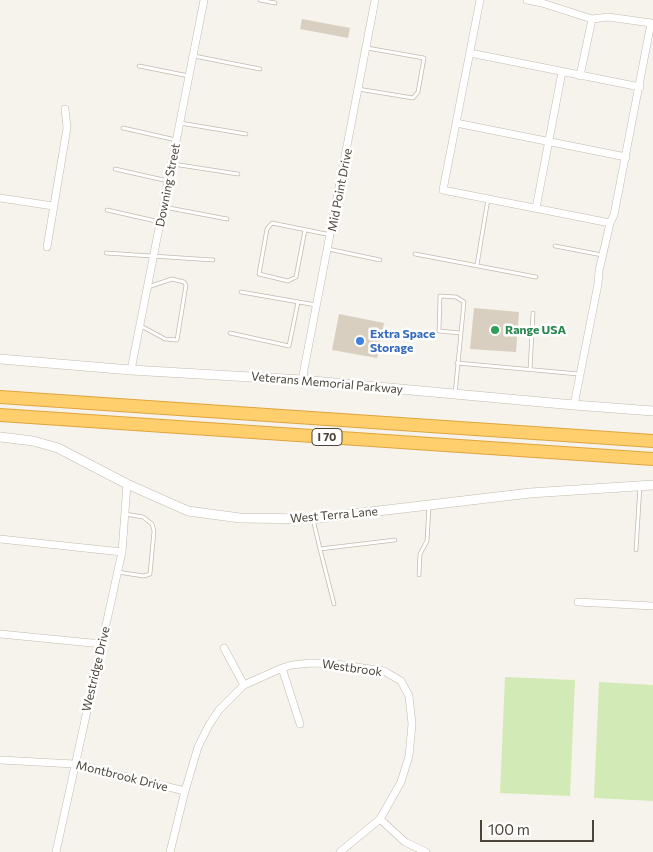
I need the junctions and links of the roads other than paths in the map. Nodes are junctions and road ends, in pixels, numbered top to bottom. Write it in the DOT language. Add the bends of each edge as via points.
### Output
graph roads {
  1 [pos="204,0"];
  2 [pos="260,0"];
  3 [pos="375,0"];
  4 [pos="480,0"];
  5 [pos="527,0"];
  6 [pos="276,3"];
  7 [pos="592,20"];
  8 [pos="366,48"];
  9 [pos="470,53"];
  10 [pos="193,56"];
  11 [pos="139,66"];
  12 [pos="260,69"];
  13 [pos="562,72"];
  14 [pos="189,76"];
  15 [pos="580,76"];
  16 [pos="640,87"];
  17 [pos="358,89"];
  18 [pos="65,109"];
  19 [pos="180,123"];
  20 [pos="456,123"];
  21 [pos="124,128"];
  22 [pos="246,134"];
  23 [pos="177,140"];
  24 [pos="549,142"];
  25 [pos="626,157"];
  26 [pos="172,164"];
  27 [pos="115,169"];
  28 [pos="238,174"];
  29 [pos="169,181"];
  30 [pos="0,198"];
  31 [pos="488,199"];
  32 [pos="53,206"];
  33 [pos="164,207"];
  34 [pos="536,208"];
  35 [pos="107,210"];
  36 [pos="227,219"];
  37 [pos="161,222"];
  38 [pos="610,223"];
  39 [pos="305,230"];
  40 [pos="331,235"];
  41 [pos="555,246"];
  42 [pos="46,247"];
  43 [pos="328,249"];
  44 [pos="106,253"];
  45 [pos="415,254"];
  46 [pos="602,255"];
  47 [pos="154,256"];
  48 [pos="213,260"];
  49 [pos="380,260"];
  50 [pos="477,265"];
  51 [pos="536,277"];
  52 [pos="148,287"];
  53 [pos="241,292"];
  54 [pos="298,302"];
  55 [pos="317,306"];
  56 [pos="533,313"];
  57 [pos="141,326"];
  58 [pos="230,333"];
  59 [pos="460,333"];
  60 [pos="0,359"];
  61 [pos="457,363"];
  62 [pos="131,370"];
  63 [pos="530,370"];
  64 [pos="580,374"];
  65 [pos="302,380"];
  66 [pos="454,394"];
  67 [pos="0,397"];
  68 [pos="574,405"];
  69 [pos="653,411"];
  70 [pos="0,415"];
  71 [pos="0,437"];
  72 [pos="653,441"];
  73 [pos="653,459"];
  74 [pos="127,484"];
  75 [pos="653,485"];
  76 [pos="640,486"];
  77 [pos="428,505"];
  78 [pos="125,514"];
  79 [pos="313,519"];
  80 [pos="0,539"];
  81 [pos="395,540"];
  82 [pos="320,549"];
  83 [pos="636,550"];
  84 [pos="122,552"];
  85 [pos="118,572"];
  86 [pos="419,575"];
  87 [pos="578,602"];
  88 [pos="334,604"];
  89 [pos="653,606"];
  90 [pos="0,634"];
  91 [pos="102,644"];
  92 [pos="224,648"];
  93 [pos="282,668"];
  94 [pos="244,685"];
  95 [pos="300,724"];
  96 [pos="0,760"];
  97 [pos="74,764"];
  98 [pos="184,791"];
  99 [pos="380,819"];
  100 [pos="56,852"];
  101 [pos="170,852"];
  102 [pos="340,852"];
  103 [pos="426,852"];
  1 -- 10 [label="street, Downing Street"];
  2 -- 6 [label="lane"];
  3 -- 8 [label="street, Mid Point Drive"];
  4 -- 9 [label="street"];
  5 -- 7 [label="street"];
  7 -- 15 [label="street"];
  7 -- 16 [label="street" via="608,17 652,23"];
  8 -- 17 [label="street, Mid Point Drive"];
  8 -- 17 [label="lane" via="424,58 420,83 413,98"];
  9 -- 13 [label="street"];
  9 -- 20 [label="street"];
  10 -- 12 [label="lane"];
  10 -- 14 [label="street, Downing Street"];
  11 -- 14 [label="lane"];
  13 -- 15 [label="street"];
  13 -- 24 [label="street"];
  14 -- 19 [label="street, Downing Street"];
  15 -- 16 [label="street"];
  16 -- 25 [label="street"];
  17 -- 40 [label="street, Mid Point Drive"];
  18 -- 32 [label="street" via="67,128"];
  19 -- 22 [label="lane"];
  19 -- 23 [label="street, Downing Street"];
  20 -- 24 [label="street"];
  20 -- 31 [label="street" via="443,190"];
  21 -- 23 [label="lane"];
  23 -- 26 [label="street, Downing Street"];
  24 -- 25 [label="street"];
  24 -- 34 [label="street"];
  25 -- 38 [label="street"];
  26 -- 28 [label="lane"];
  26 -- 29 [label="street, Downing Street"];
  27 -- 29 [label="lane"];
  29 -- 33 [label="street, Downing Street"];
  30 -- 32 [label="street"];
  31 -- 34 [label="street"];
  31 -- 50 [label="lane"];
  32 -- 42 [label="street"];
  33 -- 36 [label="lane"];
  33 -- 37 [label="street, Downing Street"];
  34 -- 38 [label="street"];
  35 -- 37 [label="lane"];
  37 -- 47 [label="street, Downing Street"];
  38 -- 46 [label="street"];
  39 -- 39 [label="lane" via="272,223 267,229 260,274 288,281 296,277"];
  39 -- 40 [label="lane"];
  40 -- 43 [label="street, Mid Point Drive"];
  41 -- 46 [label="lane"];
  43 -- 49 [label="lane"];
  43 -- 55 [label="street, Mid Point Drive"];
  44 -- 47 [label="lane"];
  45 -- 50 [label="lane"];
  46 -- 64 [label="street"];
  47 -- 48 [label="lane"];
  47 -- 52 [label="street, Downing Street"];
  50 -- 51 [label="lane"];
  52 -- 57 [label="street, Downing Street"];
  52 -- 57 [label="lane" via="172,279 186,285 177,340 165,339"];
  53 -- 54 [label="lane"];
  54 -- 55 [label="lane"];
  54 -- 58 [label="lane" via="289,346"];
  55 -- 65 [label="street, Mid Point Drive"];
  56 -- 63 [label="lane"];
  57 -- 62 [label="street, Downing Street"];
  59 -- 59 [label="lane" via="464,302 456,297 440,296 439,331"];
  59 -- 61 [label="lane"];
  60 -- 62 [label="street, Veterans Memorial Parkway"];
  61 -- 63 [label="lane"];
  61 -- 66 [label="lane"];
  62 -- 65 [label="street, Veterans Memorial Parkway"];
  63 -- 64 [label="lane"];
  64 -- 68 [label="street"];
  65 -- 66 [label="street, Veterans Memorial Parkway"];
  66 -- 68 [label="street, Veterans Memorial Parkway"];
  67 -- 72 [label="highway, I 70"];
  68 -- 69 [label="street, Veterans Memorial Parkway"];
  70 -- 73 [label="highway, I 70"];
  71 -- 74 [label="street, West Terra Lane" via="58,448"];
  74 -- 78 [label="street, Westridge Drive"];
  74 -- 79 [label="street, West Terra Lane" via="188,512 240,518"];
  75 -- 76 [label="street, West Terra Lane"];
  76 -- 77 [label="street, West Terra Lane" via="530,493"];
  76 -- 83 [label="lane"];
  77 -- 79 [label="street, West Terra Lane"];
  77 -- 86 [label="lane" via="427,541 420,554"];
  78 -- 84 [label="street, Westridge Drive"];
  78 -- 85 [label="lane" via="143,517 152,524 150,574"];
  79 -- 82 [label="lane"];
  80 -- 84 [label="street"];
  81 -- 82 [label="lane"];
  82 -- 88 [label="lane"];
  84 -- 85 [label="street, Westridge Drive"];
  85 -- 91 [label="street, Westridge Drive"];
  87 -- 89 [label="street"];
  90 -- 91 [label="street"];
  91 -- 97 [label="street, Westridge Drive"];
  92 -- 94 [label="street"];
  93 -- 94 [label="street, Westbrook"];
  93 -- 95 [label="street"];
  93 -- 99 [label="street, Westbrook" via="319,663 352,666 384,671 401,681 409,696 412,724 408,756 401,782"];
  94 -- 98 [label="street" via="209,725"];
  96 -- 97 [label="street, Montbrook Drive"];
  97 -- 98 [label="street, Montbrook Drive"];
  97 -- 100 [label="street, Westridge Drive"];
  98 -- 101 [label="street"];
  99 -- 102 [label="street, Westbrook"];
  99 -- 103 [label="street" via="404,842"];
}
